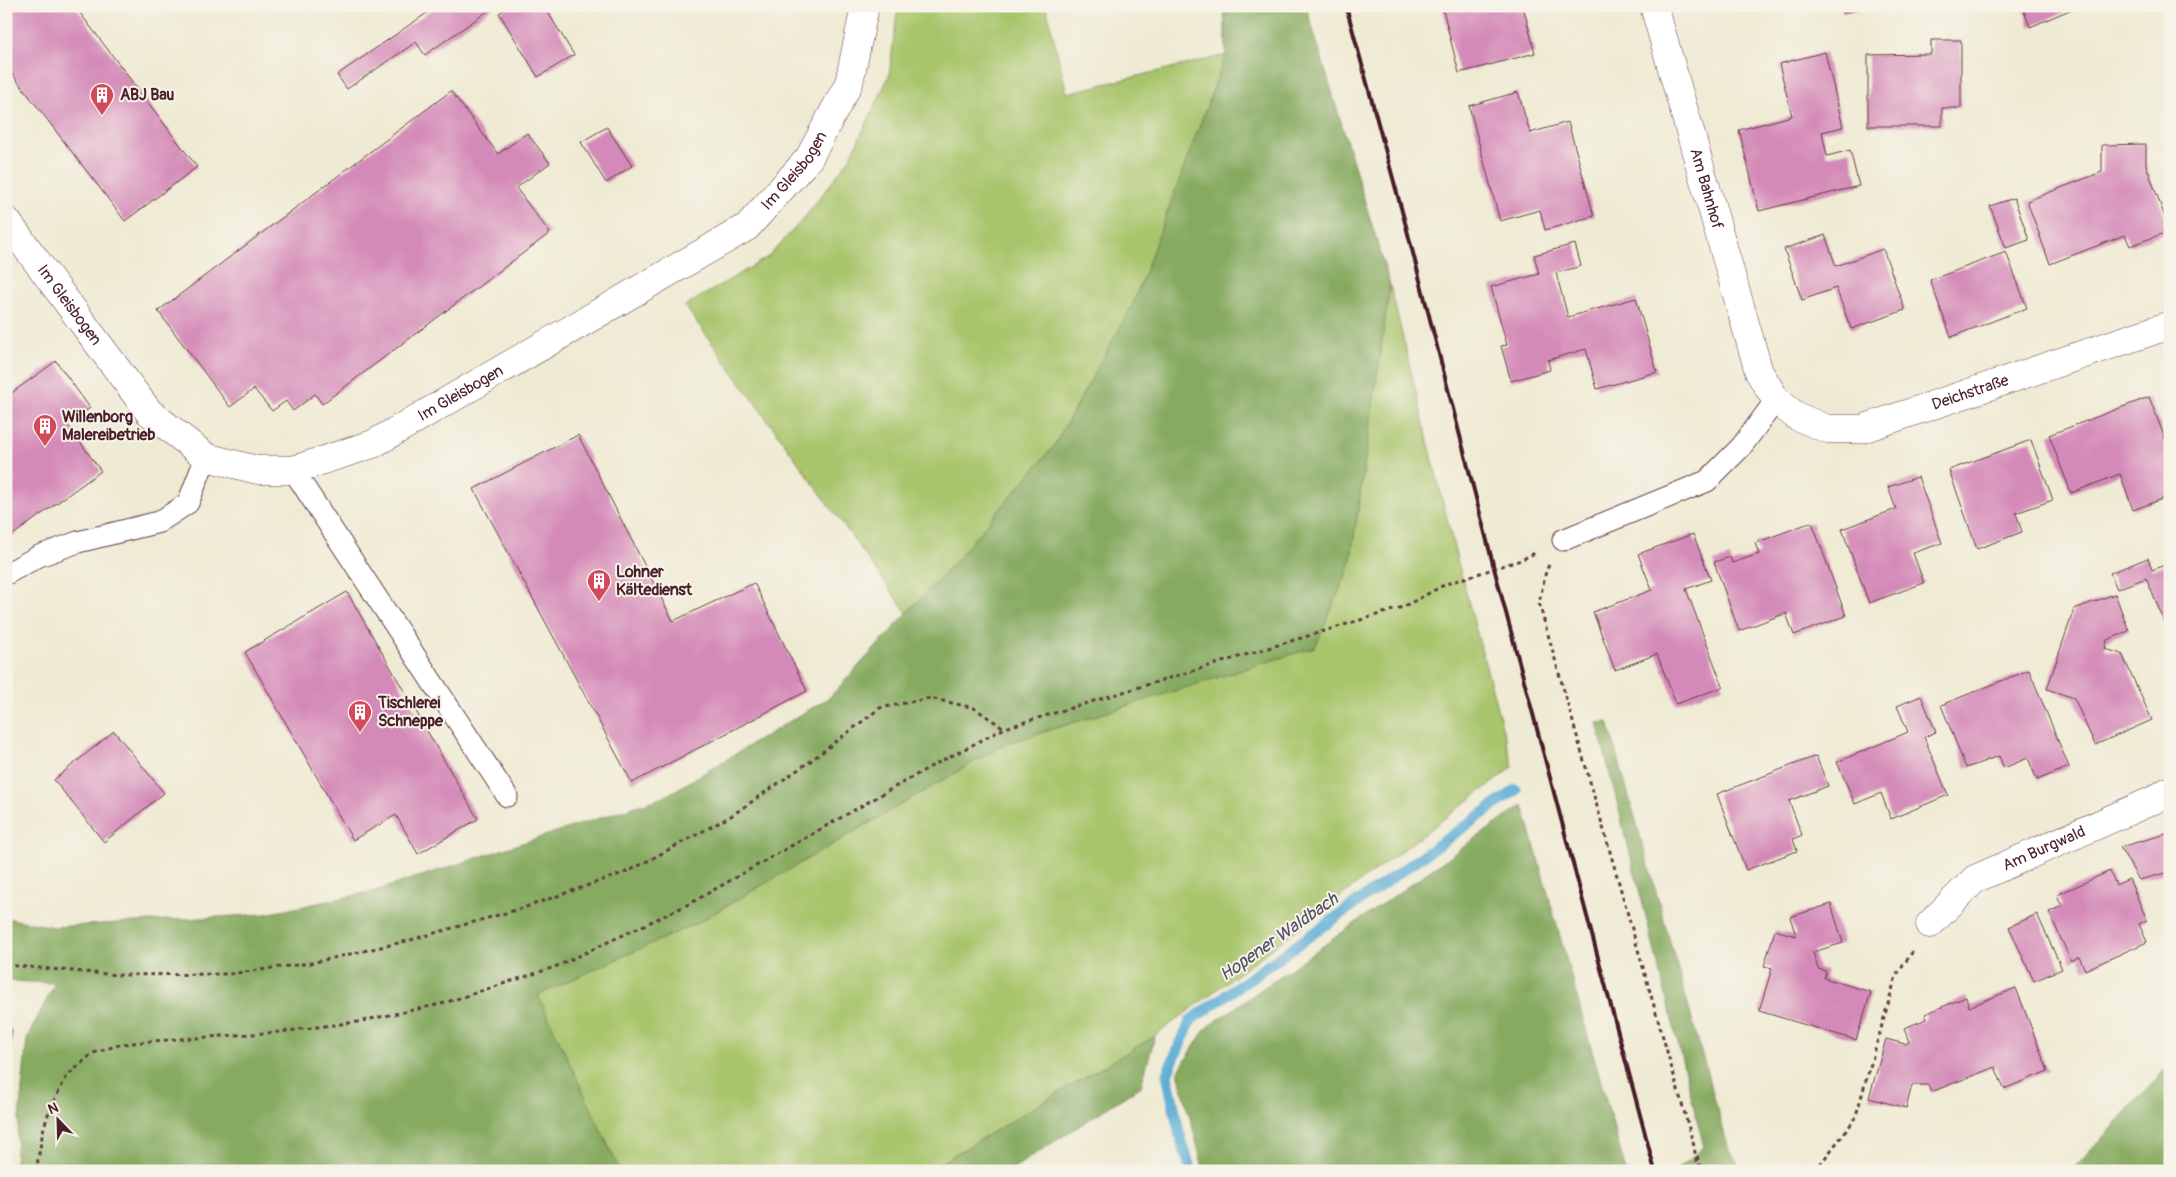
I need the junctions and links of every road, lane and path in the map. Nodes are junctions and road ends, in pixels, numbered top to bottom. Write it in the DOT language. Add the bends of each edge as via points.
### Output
graph roads {
  1 [pos="865,6"];
  2 [pos="1654,6"];
  3 [pos="6,220"];
  4 [pos="2170,325"];
  5 [pos="1759,372"];
  6 [pos="1776,400"];
  7 [pos="206,457"];
  8 [pos="293,470"];
  9 [pos="1563,540"];
  10 [pos="1521,560"];
  11 [pos="6,574"];
  12 [pos="1005,728"];
  13 [pos="2170,790"];
  14 [pos="507,796"];
  15 [pos="1930,924"];
  16 [pos="6,965"];
  17 [pos="1694,1146"];
  18 [pos="36,1171"];
  19 [pos="1698,1171"];
  20 [pos="1702,1171"];
  21 [pos="1815,1171"];
  1 -- 8 [label="street, Im Gleisbogen" via="850,82 809,158 747,227 373,444"];
  2 -- 5 [label="street, Am Bahnhof"];
  3 -- 7 [label="street, Im Gleisbogen" via="149,412"];
  4 -- 6 [label="street, Deichstraße" via="1862,429 1827,429 1796,416"];
  5 -- 6 [label="street, Deichstraße"];
  6 -- 9 [label="lane" via="1741,447 1707,481"];
  7 -- 8 [label="street, Im Gleisbogen" via="257,470"];
  7 -- 11 [label="lane" via="188,503 159,522 78,542 40,556"];
  8 -- 14 [label="lane"];
  9 -- 17 [label="path" via="1546,571 1539,603"];
  10 -- 12 [label="path" via="1446,584 1402,607"];
  12 -- 16 [label="path" via="974,708 930,698 880,708 731,816 629,871 524,908 407,941 311,963 229,974 116,975"];
  12 -- 18 [label="path" via="689,904 555,967 441,1004 357,1022 279,1032 122,1044 93,1053 67,1076 50,1108"];
  13 -- 15 [label="street, Am Burgwald" via="1975,879"];
  15 -- 21 [label="path" via="1896,976 1855,1119"];
  17 -- 19 [label="path"];
  17 -- 20 [label="path"];
}
